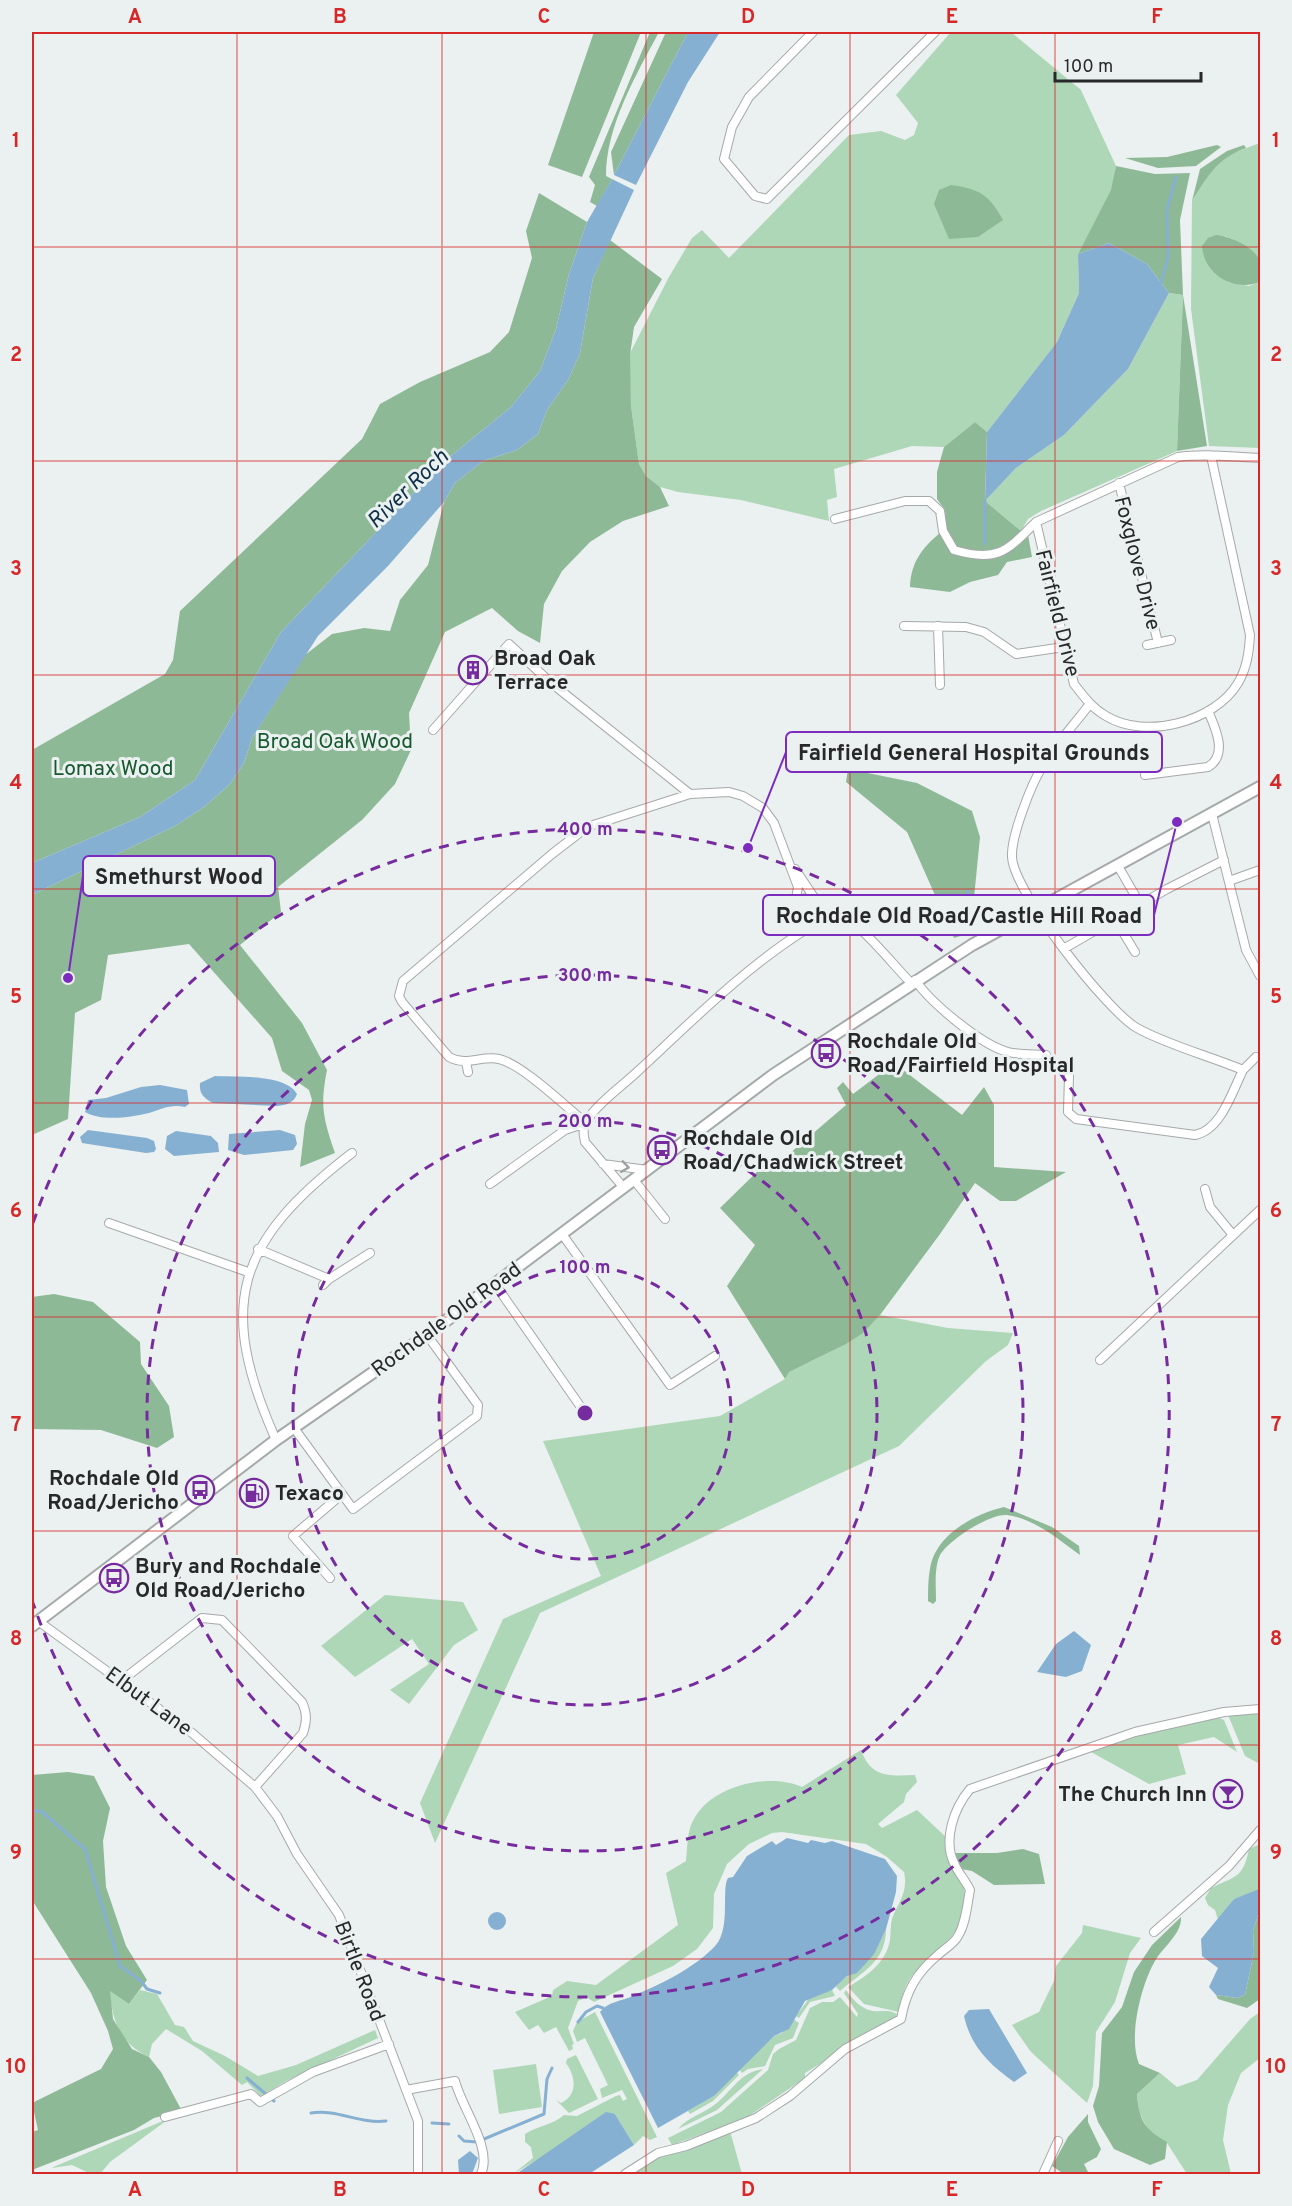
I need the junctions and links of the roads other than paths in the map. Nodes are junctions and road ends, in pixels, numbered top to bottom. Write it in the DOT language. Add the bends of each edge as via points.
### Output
graph roads {
  1 [pos="813,32"];
  2 [pos="935,32"];
  3 [pos="1211,456"];
  4 [pos="1260,458"];
  5 [pos="1119,483"];
  6 [pos="835,519"];
  7 [pos="1036,522"];
  8 [pos="904,626"];
  9 [pos="938,626"];
  10 [pos="1170,640"];
  11 [pos="1158,643"];
  12 [pos="1147,645"];
  13 [pos="1064,648"];
  14 [pos="940,685"];
  15 [pos="1089,705"];
  16 [pos="1208,711"];
  17 [pos="433,730"];
  18 [pos="1145,775"];
  19 [pos="1260,787"];
  20 [pos="690,794"];
  21 [pos="1212,813"];
  22 [pos="1224,860"];
  23 [pos="789,861"];
  24 [pos="1118,866"];
  25 [pos="1260,870"];
  26 [pos="1229,881"];
  27 [pos="818,901"];
  28 [pos="795,904"];
  29 [pos="1140,904"];
  30 [pos="1035,910"];
  31 [pos="1115,919"];
  32 [pos="821,924"];
  33 [pos="855,926"];
  34 [pos="805,930"];
  35 [pos="1065,948"];
  36 [pos="1135,952"];
  37 [pos="1260,976"];
  38 [pos="913,982"];
  39 [pos="1046,1055"];
  40 [pos="1256,1057"];
  41 [pos="466,1062"];
  42 [pos="1244,1070"];
  43 [pos="468,1072"];
  44 [pos="1069,1075"];
  45 [pos="586,1123"];
  46 [pos="352,1153"];
  47 [pos="603,1164"];
  48 [pos="647,1170"];
  49 [pos="634,1180"];
  50 [pos="490,1184"];
  51 [pos="624,1188"];
  52 [pos="1205,1189"];
  53 [pos="1260,1210"];
  54 [pos="665,1219"];
  55 [pos="109,1223"];
  56 [pos="562,1234"];
  57 [pos="1233,1235"];
  58 [pos="258,1249"];
  59 [pos="370,1253"];
  60 [pos="248,1272"];
  61 [pos="495,1284"];
  62 [pos="427,1335"];
  63 [pos="715,1356"];
  64 [pos="1100,1360"];
  65 [pos="585,1413"];
  66 [pos="294,1428"];
  67 [pos="276,1440"];
  68 [pos="341,1495"];
  69 [pos="330,1578"];
  70 [pos="35,1623"];
  71 [pos="121,1681"];
  72 [pos="1260,1709"];
  73 [pos="255,1787"];
  74 [pos="1260,1830"];
  75 [pos="1154,1932"];
  76 [pos="389,2044"];
  77 [pos="406,2090"];
  78 [pos="165,2117"];
  79 [pos="1058,2141"];
  80 [pos="418,2175"];
  81 [pos="481,2175"];
  82 [pos="625,2175"];
  83 [pos="1043,2175"];
  1 -- 2 [label="street" via="749,97 732,128 724,159 755,196 767,199"];
  3 -- 4 [label="street"];
  3 -- 5 [label="street, Fairfield Drive" via="1178,457"];
  3 -- 16 [label="street, Fairfield Drive" via="1250,635 1247,662 1237,685"];
  5 -- 7 [label="street, Fairfield Drive"];
  5 -- 11 [label="street, Foxglove Drive"];
  6 -- 7 [label="street" via="905,501 929,501 940,510 943,531 954,550 979,557 1010,549"];
  7 -- 13 [label="street, Fairfield Drive"];
  8 -- 9 [label="street"];
  9 -- 13 [label="street" via="984,632 1016,654"];
  9 -- 14 [label="street"];
  10 -- 11 [label="street"];
  11 -- 12 [label="street"];
  13 -- 15 [label="street, Fairfield Drive" via="1074,684"];
  15 -- 16 [label="street, Fairfield Drive" via="1118,722 1140,726 1172,723"];
  15 -- 30 [label="street" via="1042,767 1014,836 1012,858 1017,879"];
  16 -- 18 [label="street" via="1221,751 1217,762"];
  17 -- 20 [label="street" via="509,644 550,682"];
  19 -- 21 [label="main road, Rochdale Old Road"];
  20 -- 23 [label="street" via="729,792 754,802 772,818"];
  20 -- 41 [label="street" via="587,827 403,981 399,996 402,1002 449,1057"];
  21 -- 22 [label="street"];
  21 -- 24 [label="main road, Rochdale Old Road"];
  22 -- 26 [label="street"];
  22 -- 29 [label="street"];
  23 -- 27 [label="street"];
  23 -- 28 [label="street" via="798,887"];
  24 -- 29 [label="street"];
  24 -- 30 [label="main road, Rochdale Old Road"];
  25 -- 26 [label="street"];
  26 -- 37 [label="street" via="1246,950"];
  27 -- 28 [label="street" via="805,897"];
  27 -- 32 [label="street" via="824,914"];
  27 -- 33 [label="street" via="844,914"];
  28 -- 34 [label="street" via="793,921"];
  29 -- 31 [label="street"];
  30 -- 35 [label="street"];
  30 -- 38 [label="main road, Rochdale Old Road"];
  31 -- 35 [label="street"];
  31 -- 36 [label="street" via="1131,937"];
  32 -- 33 [label="street" via="839,921"];
  32 -- 34 [label="street"];
  33 -- 38 [label="street"];
  34 -- 45 [label="street" via="718,997"];
  35 -- 42 [label="street" via="1113,1010 1137,1028"];
  38 -- 39 [label="street" via="983,1040 1008,1052"];
  38 -- 48 [label="main road, Rochdale Old Road" via="773,1075"];
  40 -- 42 [label="street"];
  41 -- 43 [label="street"];
  41 -- 45 [label="street" via="490,1058 508,1062"];
  42 -- 44 [label="street" via="1218,1118 1206,1133 1195,1135 1076,1119 1068,1112"];
  45 -- 47 [label="street" via="585,1142"];
  45 -- 50 [label="street" via="565,1130"];
  46 -- 58 [label="street" via="313,1182 282,1215"];
  47 -- 48 [label="street, one-way"];
  47 -- 51 [label="street"];
  48 -- 49 [label="main road, Rochdale Old Road"];
  49 -- 51 [label="main road, Rochdale Old Road"];
  49 -- 54 [label="street"];
  51 -- 56 [label="main road, Rochdale Old Road"];
  52 -- 57 [label="street" via="1210,1207"];
  53 -- 57 [label="street"];
  55 -- 60 [label="street"];
  56 -- 61 [label="main road, Rochdale Old Road"];
  56 -- 63 [label="street" via="670,1384"];
  57 -- 64 [label="street"];
  58 -- 59 [label="street" via="326,1282"];
  58 -- 60 [label="street"];
  60 -- 67 [label="street" via="243,1317 245,1354"];
  61 -- 62 [label="main road, Rochdale Old Road"];
  61 -- 65 [label="street"];
  62 -- 66 [label="main road, Rochdale Old Road"];
  62 -- 68 [label="street" via="478,1405 477,1416 353,1509"];
  66 -- 67 [label="main road, Rochdale Old Road"];
  66 -- 68 [label="street"];
  67 -- 70 [label="main road, Rochdale Old Road"];
  68 -- 69 [label="street" via="293,1536"];
  70 -- 71 [label="street, Elbut Lane"];
  71 -- 73 [label="street, Elbut Lane" via="192,1733"];
  71 -- 73 [label="street" via="202,1618 222,1620 302,1702 305,1710 307,1722 303,1733"];
  72 -- 82 [label="street" via="1224,1712 1135,1732 970,1789 953,1819 949,1840 953,1864 970,1890 963,1925 957,1938 927,1964 911,1985 902,2019 845,2049 790,2096 756,2118 658,2153"];
  73 -- 76 [label="street, Birtle Road" via="339,1915"];
  74 -- 75 [label="street" via="1229,1866"];
  76 -- 77 [label="street, Birtle Road"];
  76 -- 78 [label="street" via="313,2072 260,2102 251,2094"];
  77 -- 80 [label="street, Birtle Road" via="418,2121"];
  77 -- 81 [label="street" via="455,2081 460,2101 483,2147"];
  79 -- 83 [label="street"];
}
